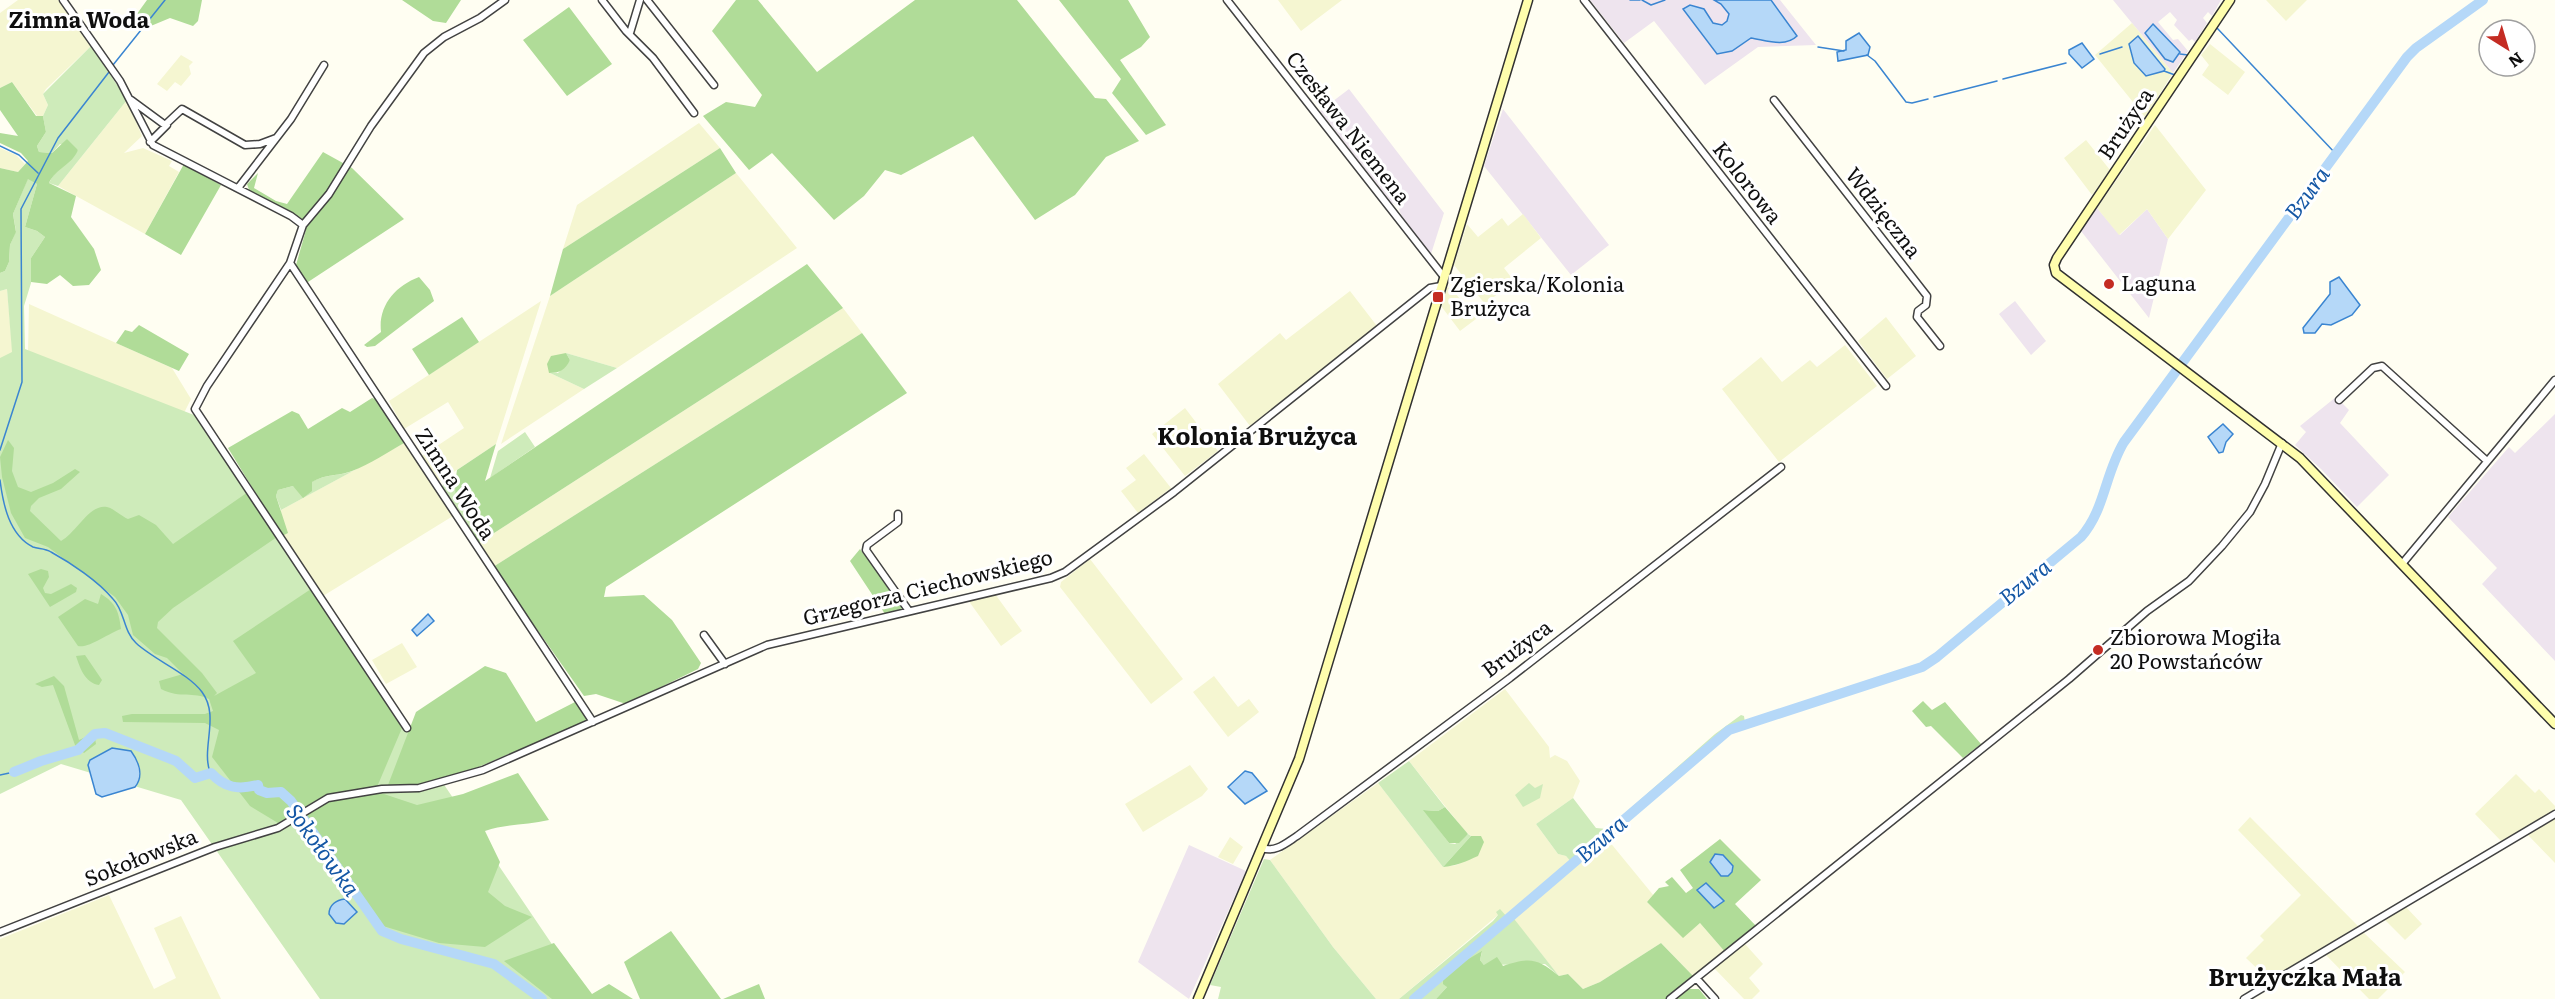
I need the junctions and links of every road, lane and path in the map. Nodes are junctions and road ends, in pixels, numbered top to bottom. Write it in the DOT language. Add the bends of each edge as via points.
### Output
graph roads {
  1 [pos="63,0"];
  2 [pos="505,0"];
  3 [pos="602,0"];
  4 [pos="640,0"];
  5 [pos="647,0"];
  6 [pos="1227,0"];
  7 [pos="1528,0"];
  8 [pos="1584,0"];
  9 [pos="2230,0"];
  10 [pos="630,33"];
  11 [pos="324,65"];
  12 [pos="714,85"];
  13 [pos="129,97"];
  14 [pos="1774,100"];
  15 [pos="694,113"];
  16 [pos="168,124"];
  17 [pos="276,138"];
  18 [pos="150,142"];
  19 [pos="238,188"];
  20 [pos="303,225"];
  21 [pos="290,263"];
  22 [pos="1443,281"];
  23 [pos="1940,346"];
  24 [pos="2555,380"];
  25 [pos="1886,386"];
  26 [pos="2339,400"];
  27 [pos="2282,443"];
  28 [pos="2487,461"];
  29 [pos="1781,466"];
  30 [pos="898,514"];
  31 [pos="2402,564"];
  32 [pos="909,611"];
  33 [pos="704,635"];
  34 [pos="724,664"];
  35 [pos="593,722"];
  36 [pos="2555,724"];
  37 [pos="407,728"];
  38 [pos="2555,814"];
  39 [pos="1266,849"];
  40 [pos="0,932"];
  41 [pos="1697,979"];
  42 [pos="1198,999"];
  43 [pos="1670,999"];
  44 [pos="1715,999"];
  45 [pos="2244,999"];
  1 -- 13 [label="street"];
  2 -- 20 [label="street" via="424,53 371,126 329,195"];
  3 -- 10 [label="street"];
  4 -- 10 [label="street"];
  5 -- 12 [label="street"];
  6 -- 22 [label="street, Czesława Niemena"];
  7 -- 22 [label="main road"];
  8 -- 25 [label="street, Kolorowa"];
  9 -- 27 [label="main road, Brużyca" via="2054,268 2061,279"];
  10 -- 15 [label="street"];
  11 -- 17 [label="street"];
  13 -- 16 [label="street" via="162,124"];
  13 -- 18 [label="street"];
  14 -- 23 [label="street, Wdzięczna" via="1927,296 1926,305 1916,314"];
  16 -- 17 [label="street" via="182,109 245,145"];
  16 -- 18 [label="street"];
  17 -- 19 [label="street"];
  18 -- 19 [label="street"];
  19 -- 20 [label="street"];
  20 -- 21 [label="street"];
  21 -- 35 [label="street, Zimna Woda"];
  21 -- 37 [label="street" via="195,409"];
  22 -- 32 [label="street, Grzegorza Ciechowskiego" via="1072,567 1050,578"];
  22 -- 39 [label="main road" via="1299,759"];
  24 -- 28 [label="street"];
  26 -- 28 [label="street" via="2373,368 2382,366"];
  27 -- 31 [label="main road"];
  27 -- 41 [label="street" via="2250,512 2189,581 2147,611 2069,679"];
  28 -- 31 [label="street"];
  29 -- 39 [label="street, Brużyca" via="1501,685 1297,836"];
  30 -- 32 [label="street" via="898,522 867,545 866,550"];
  31 -- 36 [label="main road"];
  32 -- 34 [label="street, Grzegorza Ciechowskiego" via="779,641"];
  33 -- 34 [label="street"];
  34 -- 35 [label="street, Grzegorza Ciechowskiego"];
  35 -- 40 [label="street, Sokołowska" via="483,770 419,788 382,789 328,798 278,828 215,846"];
  38 -- 45 [label="street"];
  39 -- 42 [label="main road"];
  41 -- 43 [label="street"];
  41 -- 44 [label="street"];
}
